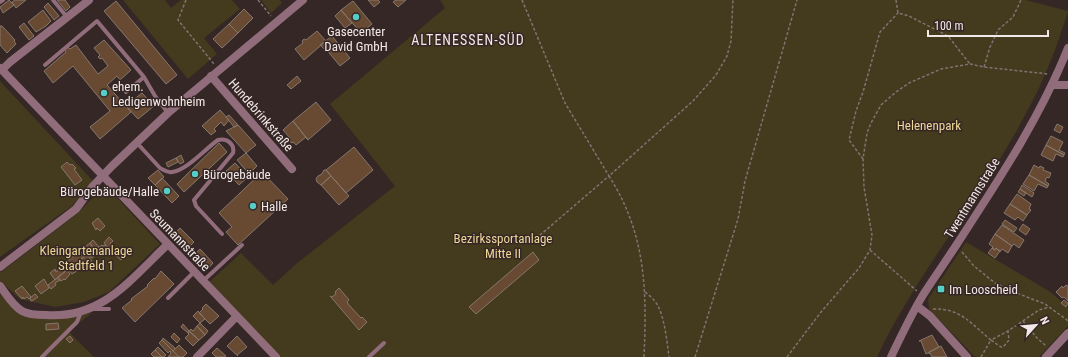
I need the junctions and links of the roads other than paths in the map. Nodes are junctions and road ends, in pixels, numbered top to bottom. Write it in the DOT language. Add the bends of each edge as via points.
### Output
graph roads {
  1 [pos="3,0"];
  2 [pos="53,0"];
  3 [pos="89,0"];
  4 [pos="303,0"];
  5 [pos="0,2"];
  6 [pos="67,18"];
  7 [pos="1068,48"];
  8 [pos="45,65"];
  9 [pos="1,69"];
  10 [pos="211,76"];
  11 [pos="144,77"];
  12 [pos="1052,85"];
  13 [pos="1068,85"];
  14 [pos="126,92"];
  15 [pos="168,113"];
  16 [pos="136,143"];
  17 [pos="292,169"];
  18 [pos="103,175"];
  19 [pos="222,234"];
  20 [pos="168,244"];
  21 [pos="242,245"];
  22 [pos="0,267"];
  23 [pos="194,272"];
  24 [pos="203,281"];
  25 [pos="0,286"];
  26 [pos="168,298"];
  27 [pos="91,308"];
  28 [pos="109,308"];
  29 [pos="919,308"];
  30 [pos="81,312"];
  31 [pos="237,316"];
  32 [pos="1068,332"];
  33 [pos="384,343"];
  34 [pos="42,357"];
  35 [pos="197,357"];
  36 [pos="276,357"];
  37 [pos="369,357"];
  38 [pos="891,357"];
  39 [pos="967,357"];
  40 [pos="1046,357"];
  1 -- 5 [label="lane"];
  2 -- 6 [label="lane"];
  3 -- 6 [label="street, Seumannstraße"];
  4 -- 10 [label="street, Hundebrinkstraße"];
  6 -- 9 [label="street, Seumannstraße"];
  7 -- 12 [label="street, Twentmannstraße"];
  8 -- 11 [label="lane" via="97,22"];
  9 -- 18 [label="street, Seumannstraße"];
  10 -- 15 [label="street, Hundebrinkstraße"];
  10 -- 17 [label="street, Hundebrinkstraße"];
  11 -- 14 [label="lane"];
  11 -- 15 [label="lane"];
  12 -- 13 [label="street"];
  12 -- 29 [label="street, Twentmannstraße" via="1026,135 923,296"];
  15 -- 16 [label="street, Hundebrinkstraße"];
  16 -- 18 [label="street, Hundebrinkstraße"];
  16 -- 19 [label="lane" via="160,168 172,172 183,168 218,140 228,141 233,147 233,153 194,200 196,206"];
  18 -- 20 [label="street, Seumannstraße"];
  18 -- 22 [label="street, Hundebrinkstraße" via="76,209"];
  20 -- 23 [label="street, Seumannstraße"];
  20 -- 27 [label="street" via="112,297"];
  21 -- 24 [label="lane"];
  23 -- 24 [label="street, Seumannstraße"];
  23 -- 26 [label="lane"];
  24 -- 31 [label="street, Seumannstraße"];
  25 -- 30 [label="street" via="17,308 25,313 55,316"];
  27 -- 28 [label="lane"];
  27 -- 30 [label="street"];
  29 -- 38 [label="street, Twentmannstraße" via="900,337"];
  29 -- 39 [label="street" via="930,316"];
  30 -- 34 [label="lane" via="77,322"];
  31 -- 35 [label="street"];
  31 -- 36 [label="street, Seumannstraße"];
  32 -- 40 [label="street"];
  33 -- 37 [label="lane"];
}
